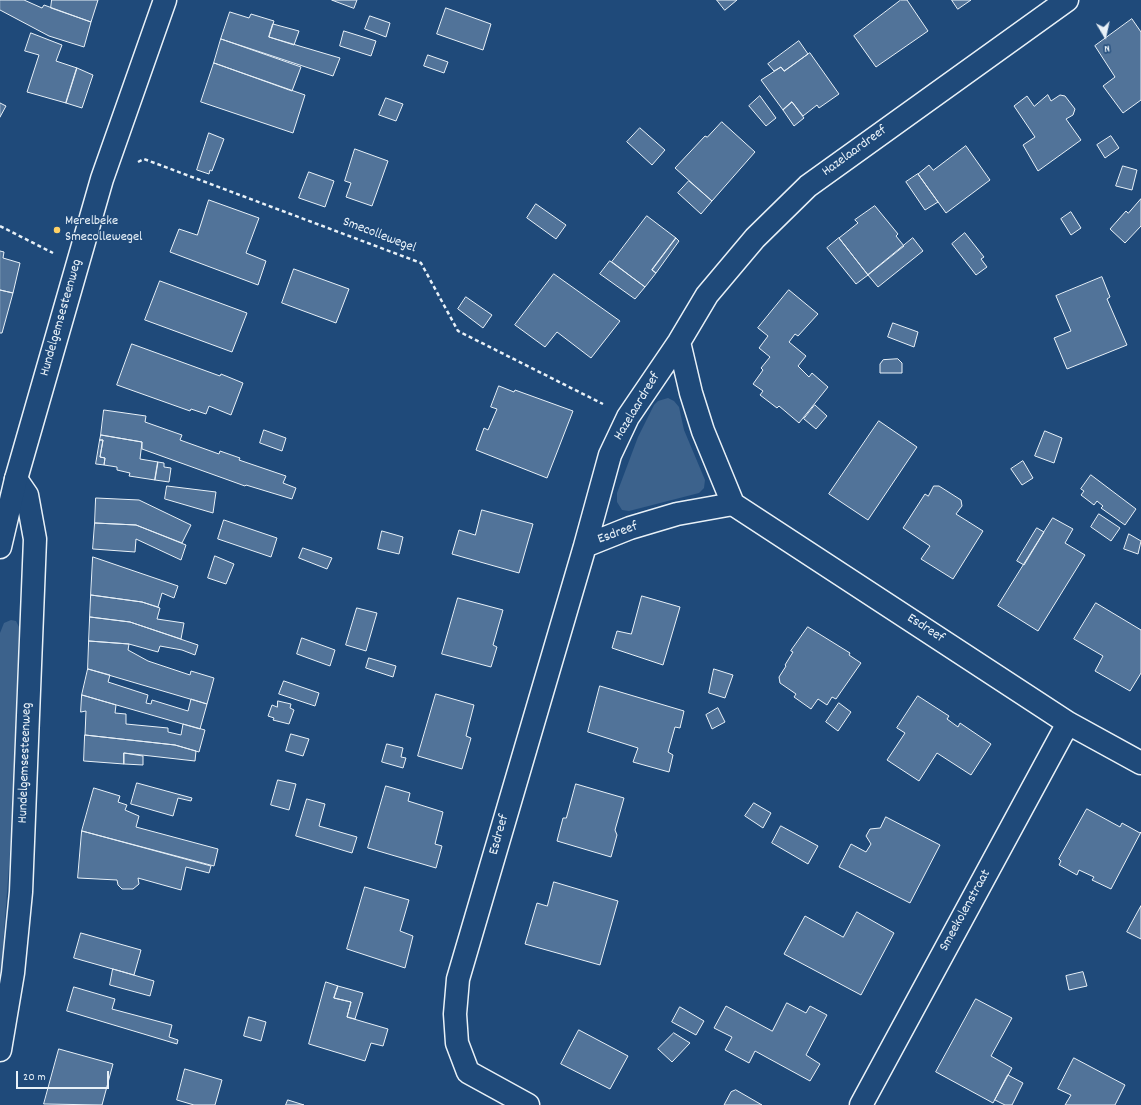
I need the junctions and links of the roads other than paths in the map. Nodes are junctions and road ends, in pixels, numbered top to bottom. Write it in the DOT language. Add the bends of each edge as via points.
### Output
graph roads {
  1 [pos="165,0"];
  2 [pos="1067,0"];
  3 [pos="679,342"];
  4 [pos="16,479"];
  5 [pos="733,504"];
  6 [pos="586,546"];
  7 [pos="0,547"];
  8 [pos="1068,723"];
  9 [pos="1141,763"];
  10 [pos="0,1050"];
  11 [pos="867,1103"];
  12 [pos="528,1105"];
  1 -- 4 [label="street, Hundelgemsesteenweg" via="102,179"];
  2 -- 3 [label="street, Hazelaardreef" via="808,186 755,238 707,295"];
  3 -- 5 [label="street" via="703,430"];
  3 -- 6 [label="street, Hazelaardreef" via="628,417 610,455"];
  4 -- 7 [label="street, Hundelgemsesteenweg"];
  4 -- 10 [label="street, Hundelgemsesteenweg" via="27,495 35,539 21,892 13,973"];
  5 -- 6 [label="street, Esdreef" via="677,514 630,528"];
  5 -- 8 [label="street, Esdreef"];
  6 -- 12 [label="street, Esdreef" via="458,979 455,1014 457,1043 468,1072"];
  8 -- 9 [label="street, Esdreef"];
  8 -- 11 [label="street, Smeekolenstraat"];
}
